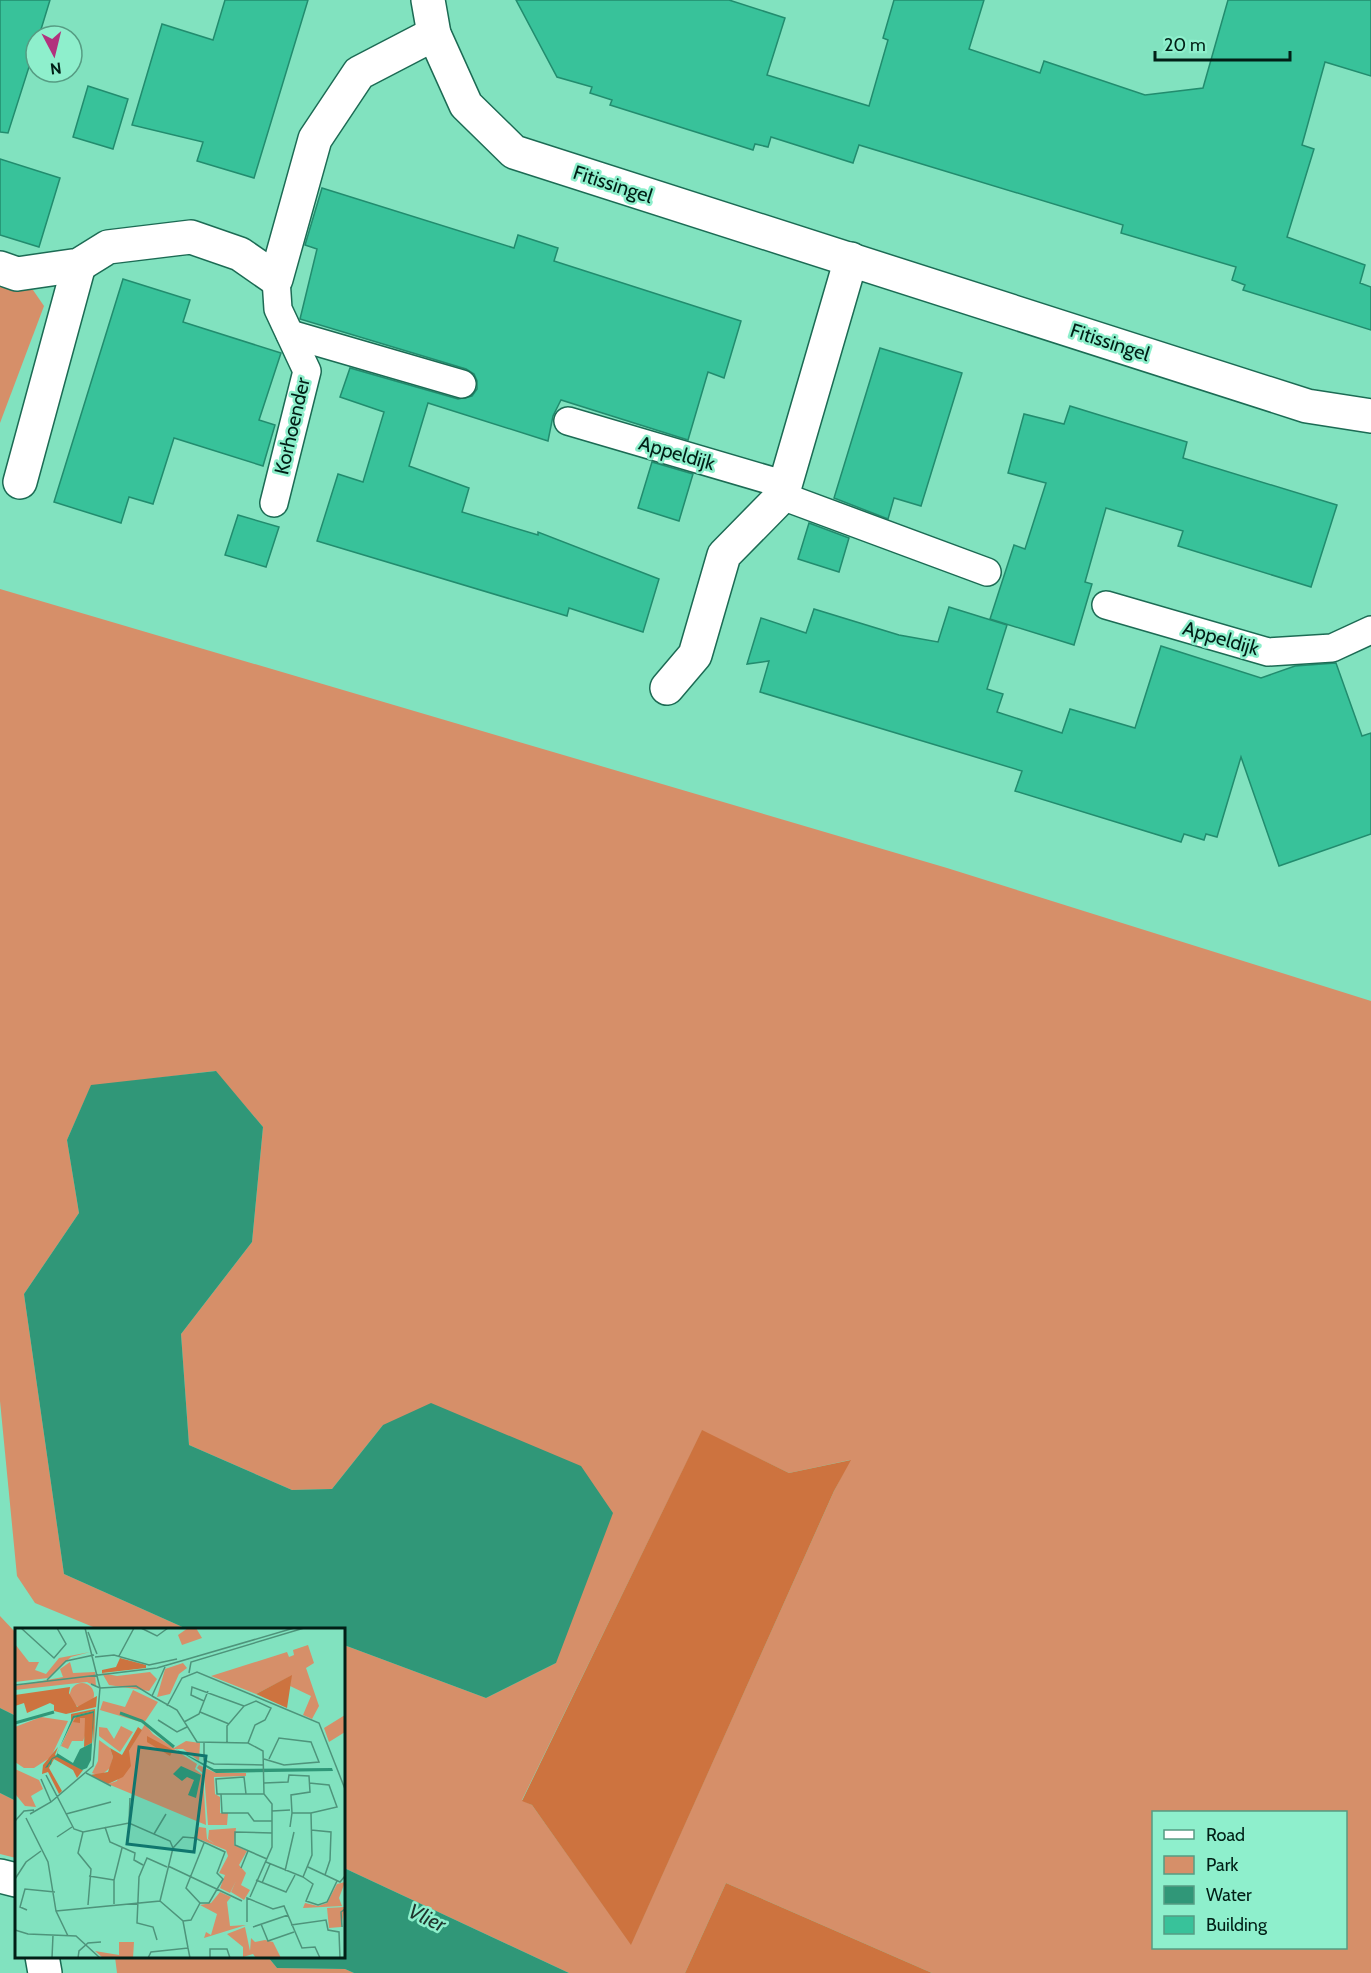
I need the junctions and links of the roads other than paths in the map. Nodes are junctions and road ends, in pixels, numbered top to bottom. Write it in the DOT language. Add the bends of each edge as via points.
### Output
graph roads {
  1 [pos="428,0"];
  2 [pos="434,34"];
  3 [pos="851,259"];
  4 [pos="79,265"];
  5 [pos="0,268"];
  6 [pos="276,279"];
  7 [pos="290,334"];
  8 [pos="462,384"];
  9 [pos="1371,416"];
  10 [pos="568,421"];
  11 [pos="20,482"];
  12 [pos="784,490"];
  13 [pos="274,503"];
  14 [pos="987,572"];
  15 [pos="1106,605"];
  16 [pos="1371,630"];
  17 [pos="667,688"];
  18 [pos="0,1876"];
  19 [pos="15,1880"];
  20 [pos="42,1958"];
  21 [pos="45,1973"];
  1 -- 2 [label="street, Fitissingel"];
  2 -- 3 [label="street, Fitissingel" via="466,105 514,152"];
  2 -- 6 [label="street" via="359,74 315,139"];
  3 -- 9 [label="street, Fitissingel" via="1307,406"];
  3 -- 12 [label="street"];
  4 -- 5 [label="street" via="17,273"];
  4 -- 6 [label="street" via="108,247 191,237 240,254"];
  4 -- 11 [label="street"];
  6 -- 7 [label="lane, Korhoender" via="278,309"];
  7 -- 8 [label="lane"];
  7 -- 13 [label="lane, Korhoender" via="307,371"];
  10 -- 12 [label="lane, Appeldijk"];
  12 -- 14 [label="lane, Appeldijk"];
  12 -- 17 [label="street" via="724,555 695,655"];
  15 -- 16 [label="lane, Appeldijk" via="1268,652 1332,648"];
  18 -- 19 [label="street"];
  20 -- 21 [label="street"];
}
